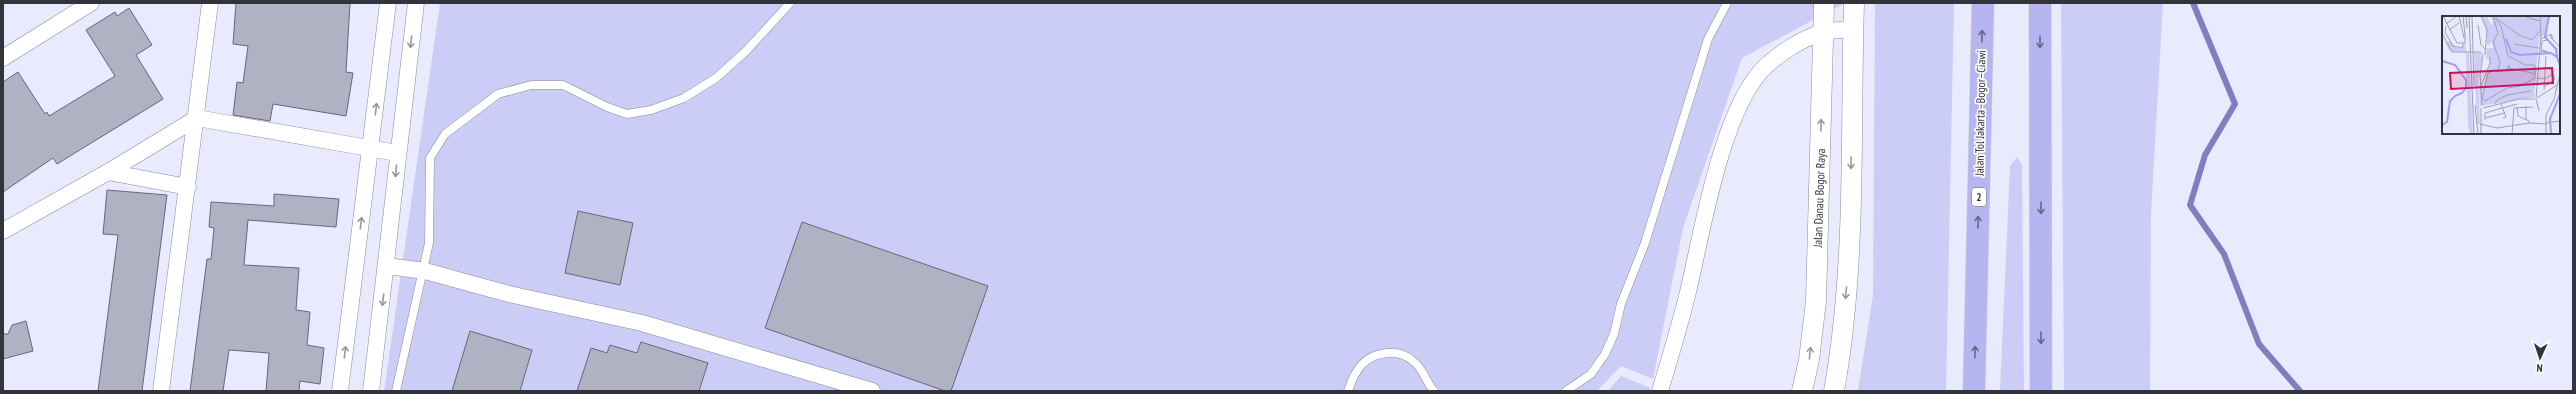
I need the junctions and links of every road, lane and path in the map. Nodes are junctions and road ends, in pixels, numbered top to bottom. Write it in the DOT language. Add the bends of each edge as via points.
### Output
graph roads {
  1 [pos="91,3"];
  2 [pos="210,3"];
  3 [pos="388,3"];
  4 [pos="416,3"];
  5 [pos="790,3"];
  6 [pos="1727,3"];
  7 [pos="1824,3"];
  8 [pos="1854,3"];
  9 [pos="1982,3"];
  10 [pos="2040,3"];
  11 [pos="1853,30"];
  12 [pos="1823,32"];
  13 [pos="3,58"];
  14 [pos="197,118"];
  15 [pos="371,148"];
  16 [pos="397,152"];
  17 [pos="108,172"];
  18 [pos="188,187"];
  19 [pos="3,231"];
  20 [pos="387,266"];
  21 [pos="425,271"];
  22 [pos="161,391"];
  23 [pos="340,391"];
  24 [pos="371,391"];
  25 [pos="396,391"];
  26 [pos="872,391"];
  27 [pos="1348,391"];
  28 [pos="1434,391"];
  29 [pos="1566,391"];
  30 [pos="1660,391"];
  31 [pos="1802,391"];
  32 [pos="1834,391"];
  33 [pos="1974,391"];
  34 [pos="2041,391"];
  1 -- 13 [label="street"];
  2 -- 14 [label="street"];
  15 -- 3 [label="street, one-way"];
  4 -- 16 [label="street, one-way"];
  5 -- 21 [label="lane" via="746,51 716,78 684,98 651,110 627,114 563,85 531,85 498,94 471,113 445,134 430,158 429,243"];
  6 -- 29 [label="lane" via="1706,45 1645,243 1621,304 1614,334 1605,354 1591,374"];
  7 -- 12 [label="street, Jalan Danau Bogor Raya"];
  8 -- 11 [label="street"];
  33 -- 9 [label="highway, Jalan Tol Jakarta–Bogor–Ciawi / 2, one-way"];
  10 -- 34 [label="highway, one-way"];
  11 -- 12 [label="street"];
  11 -- 32 [label="street, one-way" via="1847,280"];
  12 -- 30 [label="street" via="1790,49 1762,70 1737,111 1715,177 1682,316"];
  31 -- 12 [label="street, Jalan Danau Bogor Raya, one-way" via="1809,360 1816,301"];
  14 -- 15 [label="street"];
  14 -- 17 [label="street"];
  14 -- 18 [label="street"];
  15 -- 16 [label="street"];
  23 -- 15 [label="street, one-way"];
  16 -- 20 [label="street, one-way"];
  17 -- 18 [label="street"];
  17 -- 19 [label="street"];
  18 -- 22 [label="street"];
  20 -- 21 [label="street"];
  20 -- 24 [label="street, one-way"];
  21 -- 25 [label="lane"];
  21 -- 26 [label="street" via="509,294 642,323"];
  27 -- 28 [label="lane" via="1356,371 1363,362 1377,354 1391,353 1402,354 1413,360"];
}
